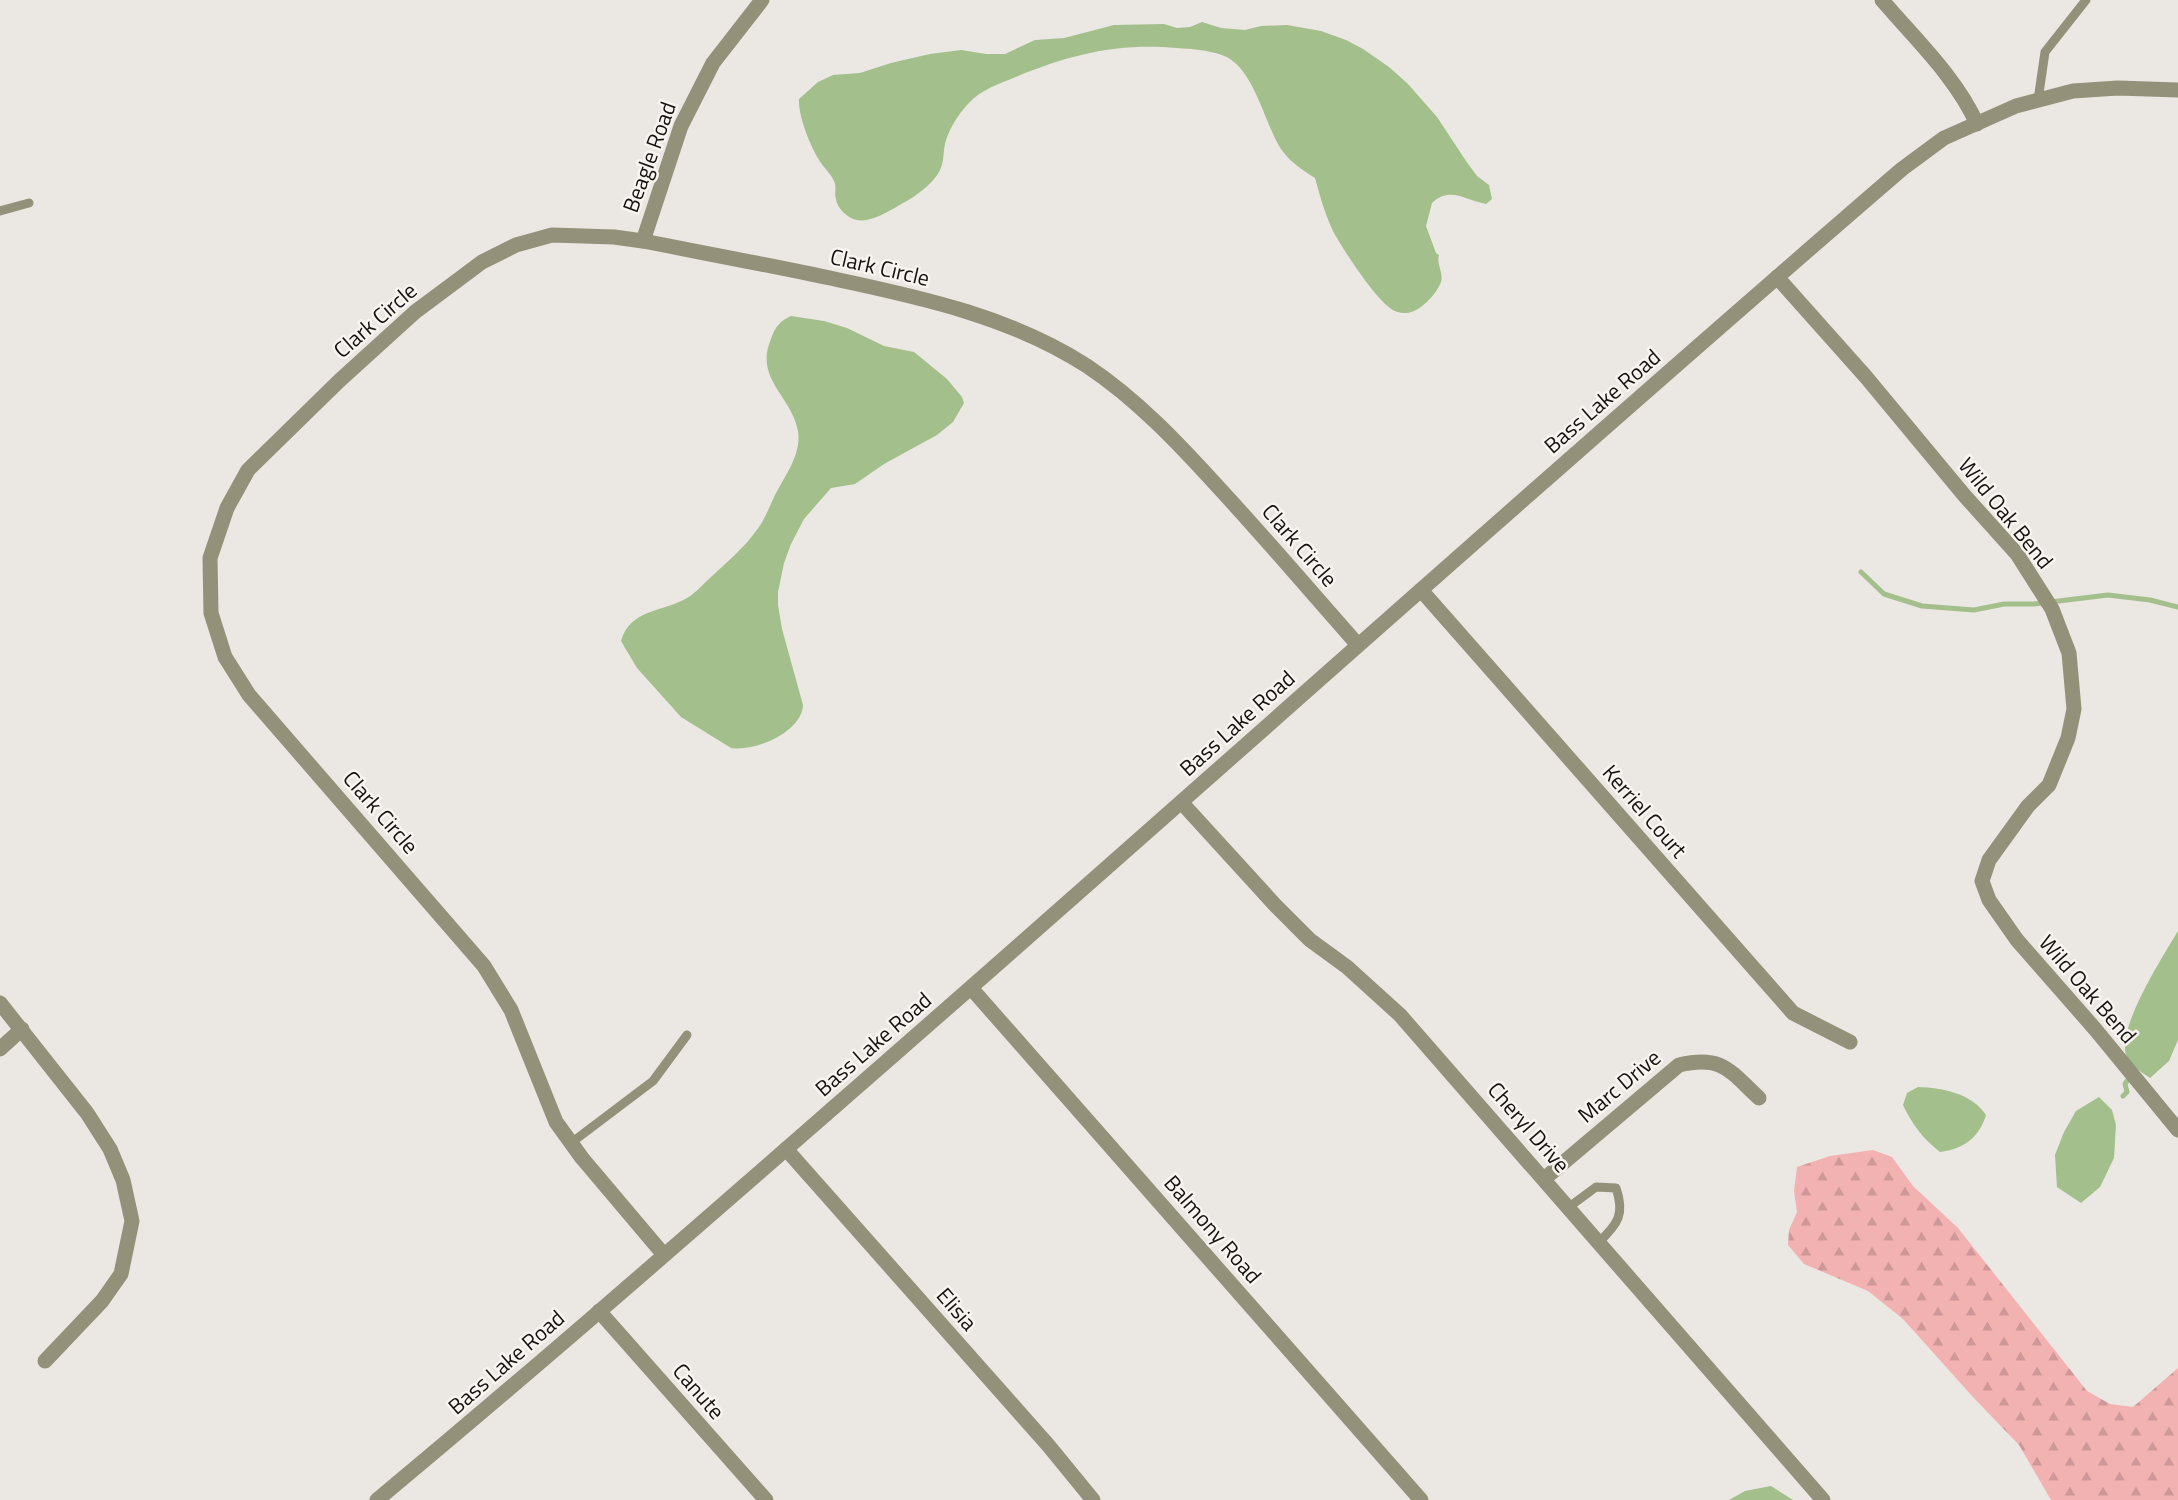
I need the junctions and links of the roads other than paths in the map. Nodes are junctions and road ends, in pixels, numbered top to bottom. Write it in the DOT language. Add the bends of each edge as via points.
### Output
graph roads {
  1 [pos="762,0"];
  2 [pos="1882,0"];
  3 [pos="2086,0"];
  4 [pos="2178,90"];
  5 [pos="2038,100"];
  6 [pos="1977,124"];
  7 [pos="29,203"];
  8 [pos="0,211"];
  9 [pos="643,241"];
  10 [pos="1777,277"];
  11 [pos="1421,590"];
  12 [pos="1358,645"];
  13 [pos="1182,803"];
  14 [pos="971,988"];
  15 [pos="0,1003"];
  16 [pos="22,1029"];
  17 [pos="687,1035"];
  18 [pos="1850,1042"];
  19 [pos="0,1049"];
  20 [pos="1759,1098"];
  21 [pos="2178,1130"];
  22 [pos="571,1143"];
  23 [pos="786,1149"];
  24 [pos="1544,1179"];
  25 [pos="1569,1207"];
  26 [pos="1599,1242"];
  27 [pos="664,1255"];
  28 [pos="599,1311"];
  29 [pos="45,1361"];
  30 [pos="382,1498"];
  31 [pos="766,1500"];
  32 [pos="1094,1500"];
  33 [pos="1421,1500"];
  34 [pos="1823,1500"];
  1 -- 9 [label="street, Beagle Road" via="713,63 681,126"];
  2 -- 6 [label="street" via="1955,85"];
  3 -- 5 [label="lane" via="2045,52"];
  4 -- 5 [label="street, Bass Lake Road" via="2118,88"];
  5 -- 6 [label="street, Bass Lake Road"];
  6 -- 10 [label="street, Bass Lake Road" via="1944,138 1902,169"];
  7 -- 8 [label="lane"];
  9 -- 12 [label="street, Clark Circle" via="887,290 968,311 1069,356 1132,399 1178,443"];
  9 -- 22 [label="street, Clark Circle" via="552,235 516,245 482,262 415,312 248,470 227,508 210,558 211,613 225,657 246,690 484,966 511,1010 556,1122"];
  10 -- 11 [label="street, Bass Lake Road"];
  10 -- 21 [label="street, Wild Oak Bend" via="2017,554 2052,609 2069,653 2074,709 2068,738 2049,785 2028,806 1989,860 1982,880 1989,900 2017,940"];
  11 -- 12 [label="street, Bass Lake Road"];
  11 -- 18 [label="street, Kerriel Court" via="1793,1013"];
  12 -- 13 [label="street, Bass Lake Road"];
  13 -- 14 [label="street, Bass Lake Road"];
  13 -- 24 [label="street, Cheryl Drive" via="1310,940 1400,1015"];
  14 -- 23 [label="street, Bass Lake Road"];
  14 -- 33 [label="street, Balmony Road"];
  15 -- 16 [label="street"];
  16 -- 19 [label="street"];
  16 -- 29 [label="street" via="110,1149 123,1180 132,1221 121,1274 102,1301"];
  17 -- 22 [label="lane" via="652,1081"];
  20 -- 24 [label="street, Marc Drive" via="1712,1061 1679,1065"];
  22 -- 27 [label="street, Clark Circle"];
  23 -- 27 [label="street, Bass Lake Road"];
  23 -- 32 [label="street, Elisia"];
  24 -- 25 [label="street, Cheryl Drive"];
  25 -- 26 [label="street, Cheryl Drive"];
  25 -- 26 [label="lane" via="1596,1187 1616,1188 1622,1205 1613,1229"];
  26 -- 34 [label="street, Cheryl Drive"];
  27 -- 28 [label="street, Bass Lake Road"];
  28 -- 30 [label="street, Bass Lake Road"];
  28 -- 31 [label="street, Canute"];
}
